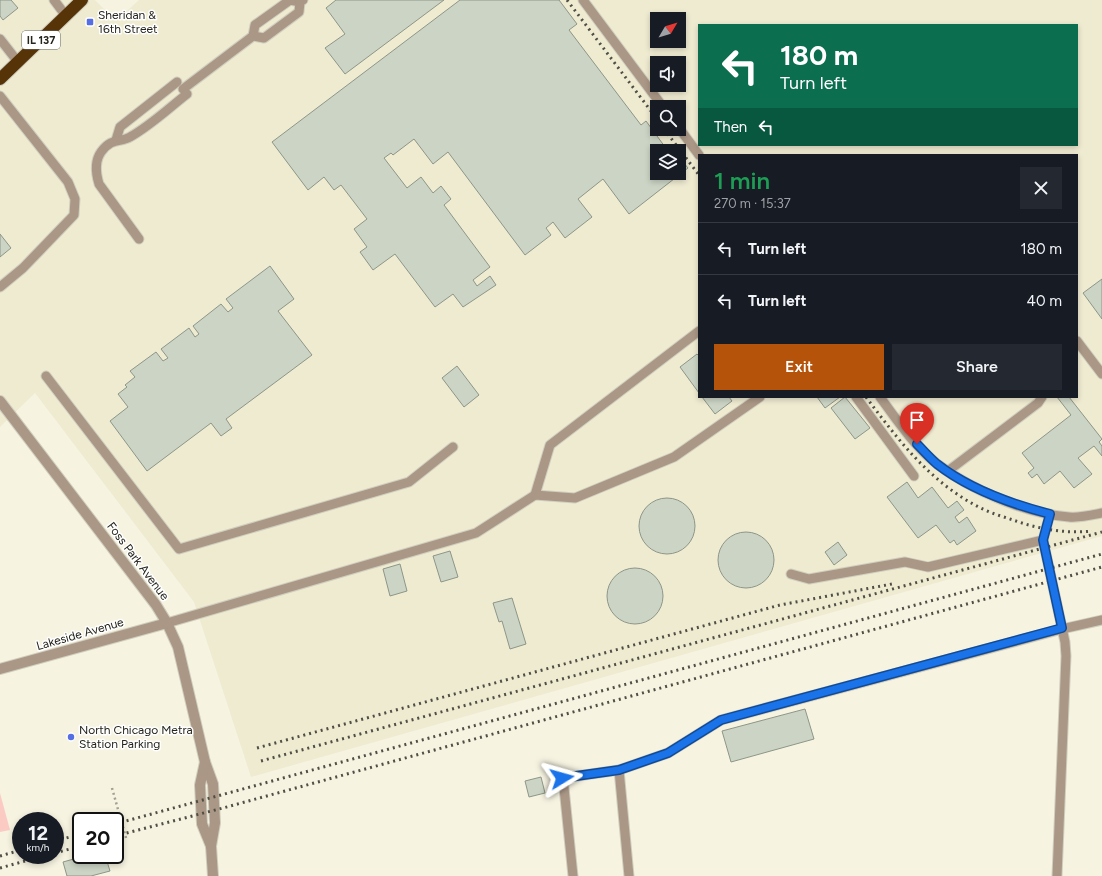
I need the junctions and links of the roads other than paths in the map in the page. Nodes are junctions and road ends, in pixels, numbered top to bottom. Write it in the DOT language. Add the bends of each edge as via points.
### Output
graph roads {
  1 [pos="54,0"];
  2 [pos="82,0"];
  3 [pos="583,0"];
  4 [pos="301,1"];
  5 [pos="66,16"];
  6 [pos="253,36"];
  7 [pos="0,39"];
  8 [pos="18,62"];
  9 [pos="0,79"];
  10 [pos="182,88"];
  11 [pos="0,96"];
  12 [pos="658,100"];
  13 [pos="685,136"];
  14 [pos="116,140"];
  15 [pos="698,154"];
  16 [pos="139,239"];
  17 [pos="0,287"];
  18 [pos="698,332"];
  19 [pos="1078,342"];
  20 [pos="1102,374"];
  21 [pos="46,376"];
  22 [pos="759,398"];
  23 [pos="857,398"];
  24 [pos="881,398"];
  25 [pos="1041,398"];
  26 [pos="0,401"];
  27 [pos="453,447"];
  28 [pos="948,470"];
  29 [pos="914,476"];
  30 [pos="536,495"];
  31 [pos="1102,512"];
  32 [pos="1050,514"];
  33 [pos="1043,540"];
  34 [pos="791,574"];
  35 [pos="1102,620"];
  36 [pos="167,623"];
  37 [pos="1062,628"];
  38 [pos="0,669"];
  39 [pos="619,770"];
  40 [pos="213,876"];
  41 [pos="574,876"];
  42 [pos="628,876"];
  43 [pos="1057,876"];
  1 -- 5 [label="lane"];
  2 -- 5 [label="highway, IL 137"];
  3 -- 12 [label="lane"];
  4 -- 6 [label="lane" via="290,0 255,25"];
  4 -- 6 [label="lane" via="299,12 264,38"];
  5 -- 8 [label="highway, IL 137"];
  6 -- 10 [label="lane"];
  7 -- 8 [label="lane"];
  8 -- 9 [label="highway, IL 137"];
  10 -- 14 [label="lane" via="129,138"];
  10 -- 14 [label="lane" via="120,127"];
  11 -- 17 [label="lane" via="68,182 75,199 74,215 23,268"];
  13 -- 15 [label="lane"];
  14 -- 16 [label="lane" via="101,152 96,162 96,175 107,197"];
  18 -- 30 [label="lane" via="550,445"];
  19 -- 20 [label="lane"];
  21 -- 27 [label="lane" via="179,549 409,482"];
  22 -- 30 [label="lane" via="674,458 575,498"];
  23 -- 29 [label="lane"];
  24 -- 28 [label="lane" via="917,444 937,464"];
  25 -- 28 [label="lane"];
  26 -- 36 [label="street, Foss Park Avenue" via="156,605"];
  28 -- 32 [label="lane" via="970,484 1016,506"];
  30 -- 36 [label="lane" via="476,533"];
  31 -- 32 [label="lane" via="1070,518"];
  32 -- 33 [label="lane"];
  33 -- 34 [label="lane" via="928,567 905,562 809,578"];
  33 -- 37 [label="lane"];
  35 -- 37 [label="lane"];
  36 -- 38 [label="street, Lakeside Avenue"];
  36 -- 40 [label="street, Foss Park Avenue" via="178,647 205,762 200,785 202,824 211,846"];
  37 -- 39 [label="lane" via="721,720 668,753"];
  37 -- 43 [label="lane" via="1066,656"];
  39 -- 41 [label="lane" via="562,778"];
  39 -- 42 [label="lane"];
}
